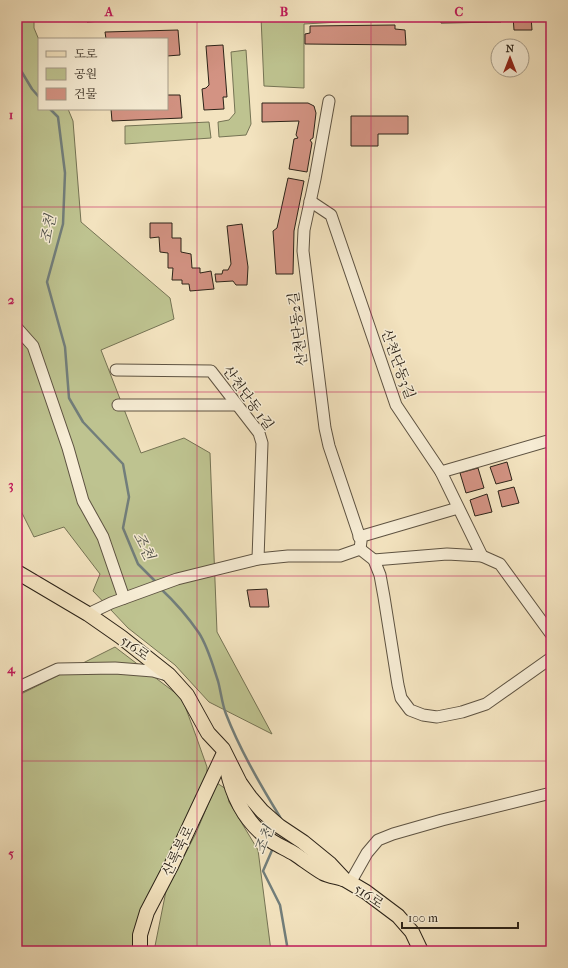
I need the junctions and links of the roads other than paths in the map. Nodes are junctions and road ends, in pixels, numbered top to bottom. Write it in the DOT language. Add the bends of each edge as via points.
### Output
graph roads {
  1 [pos="329,101"];
  2 [pos="310,200"];
  3 [pos="17,328"];
  4 [pos="116,370"];
  5 [pos="118,405"];
  6 [pos="237,405"];
  7 [pos="551,440"];
  8 [pos="441,472"];
  9 [pos="458,508"];
  10 [pos="359,537"];
  11 [pos="360,550"];
  12 [pos="482,556"];
  13 [pos="258,559"];
  14 [pos="374,560"];
  15 [pos="17,572"];
  16 [pos="124,598"];
  17 [pos="88,614"];
  18 [pos="551,634"];
  19 [pos="551,658"];
  20 [pos="169,675"];
  21 [pos="17,688"];
  22 [pos="224,753"];
  23 [pos="551,793"];
  24 [pos="347,881"];
  25 [pos="140,951"];
  26 [pos="421,951"];
  1 -- 2 [label="street, 산천단동2길"];
  2 -- 8 [label="street, 산천단동3길" via="330,215 396,405"];
  2 -- 10 [label="street, 산천단동2길" via="303,250 325,428"];
  3 -- 16 [label="street" via="33,346 83,501 103,537"];
  4 -- 6 [label="street, 산천단동 1길" via="211,371"];
  5 -- 6 [label="street"];
  6 -- 13 [label="street, 산천단동 1길" via="259,433 262,443"];
  7 -- 8 [label="street"];
  8 -- 9 [label="street, 산천단동3길"];
  9 -- 10 [label="street"];
  9 -- 12 [label="street, 산천단동3길"];
  10 -- 11 [label="street, 산천단동2길"];
  11 -- 13 [label="street" via="340,556"];
  11 -- 14 [label="street"];
  12 -- 14 [label="street" via="447,554"];
  12 -- 18 [label="street" via="500,564"];
  13 -- 16 [label="street" via="176,579"];
  14 -- 19 [label="street" via="380,575 401,698 410,710 437,717 486,704"];
  15 -- 17 [label="main road, 516로"];
  16 -- 17 [label="street"];
  17 -- 20 [label="main road, 516로"];
  20 -- 21 [label="street" via="114,668 58,668"];
  20 -- 22 [label="main road, 516로" via="187,695 208,733"];
  22 -- 24 [label="main road, 516로" via="250,797 262,811 330,864"];
  22 -- 24 [label="main road, 516로" via="234,795 246,818 272,841 324,874"];
  22 -- 25 [label="main road, 산록북로" via="147,912 140,935"];
  23 -- 24 [label="street" via="442,820 378,840"];
  24 -- 26 [label="main road, 516로" via="398,916 412,932"];
}
